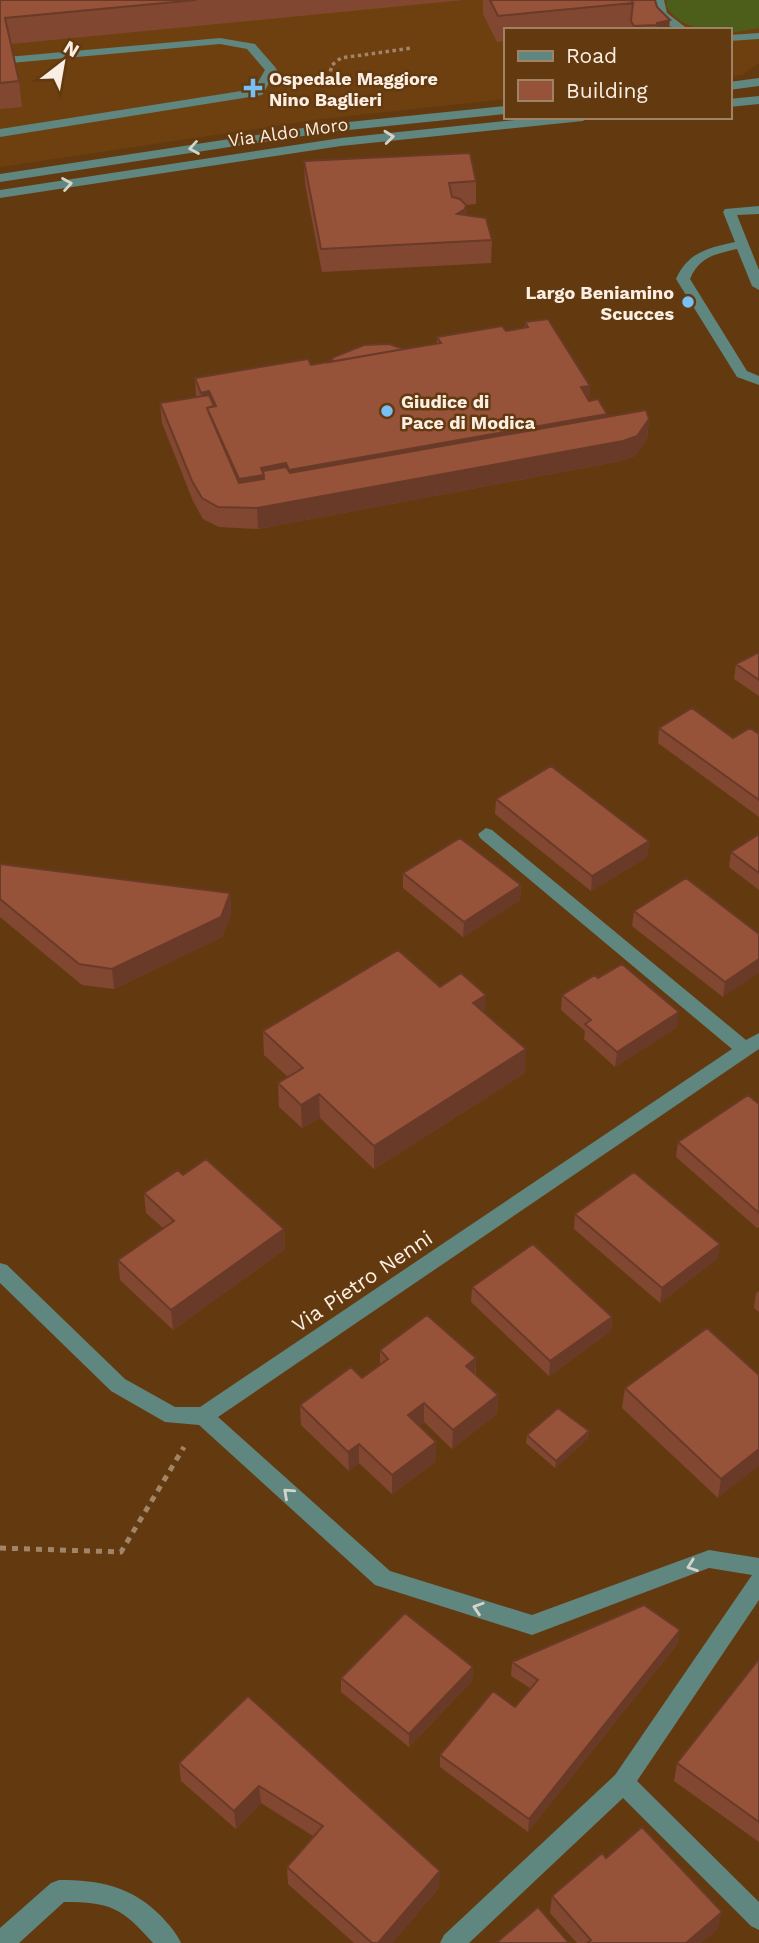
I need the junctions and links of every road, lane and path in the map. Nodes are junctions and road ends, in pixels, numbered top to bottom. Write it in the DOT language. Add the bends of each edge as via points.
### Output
graph roads {
  1 [pos="658,0"];
  2 [pos="648,16"];
  3 [pos="667,20"];
  4 [pos="680,28"];
  5 [pos="759,36"];
  6 [pos="731,38"];
  7 [pos="412,48"];
  8 [pos="12,59"];
  9 [pos="759,82"];
  10 [pos="327,85"];
  11 [pos="731,86"];
  12 [pos="759,100"];
  13 [pos="731,103"];
  14 [pos="504,110"];
  15 [pos="564,119"];
  16 [pos="0,133"];
  17 [pos="0,178"];
  18 [pos="0,194"];
  19 [pos="759,210"];
  20 [pos="742,244"];
  21 [pos="759,286"];
  22 [pos="759,382"];
  23 [pos="486,834"];
  24 [pos="752,1045"];
  25 [pos="0,1271"];
  26 [pos="203,1416"];
  27 [pos="0,1548"];
  28 [pos="759,1567"];
  29 [pos="759,1581"];
  30 [pos="623,1783"];
  31 [pos="759,1918"];
  32 [pos="1,1943"];
  33 [pos="169,1943"];
  34 [pos="452,1943"];
  1 -- 3 [label="street" via="660,13"];
  2 -- 3 [label="street"];
  3 -- 4 [label="street"];
  5 -- 6 [label="street"];
  7 -- 10 [label="path" via="341,58 332,65"];
  8 -- 16 [label="street" via="220,41 251,46 271,70 258,92"];
  9 -- 11 [label="street"];
  12 -- 13 [label="street"];
  14 -- 17 [label="street, Via Aldo Moro, one-way" via="329,128"];
  18 -- 15 [label="street, Via Aldo Moro, one-way" via="341,142"];
  19 -- 20 [label="street" via="729,212"];
  20 -- 21 [label="street"];
  20 -- 22 [label="street" via="705,253 688,264 684,279 742,374"];
  23 -- 24 [label="street"];
  24 -- 26 [label="street, Via Pietro Nenni"];
  25 -- 26 [label="street" via="118,1385 172,1416"];
  26 -- 27 [label="path" via="121,1552"];
  28 -- 26 [label="street, one-way" via="709,1559 532,1625 383,1578"];
  29 -- 30 [label="street"];
  30 -- 31 [label="street"];
  30 -- 34 [label="street"];
  32 -- 33 [label="street" via="59,1891 101,1890 136,1906"];
}
